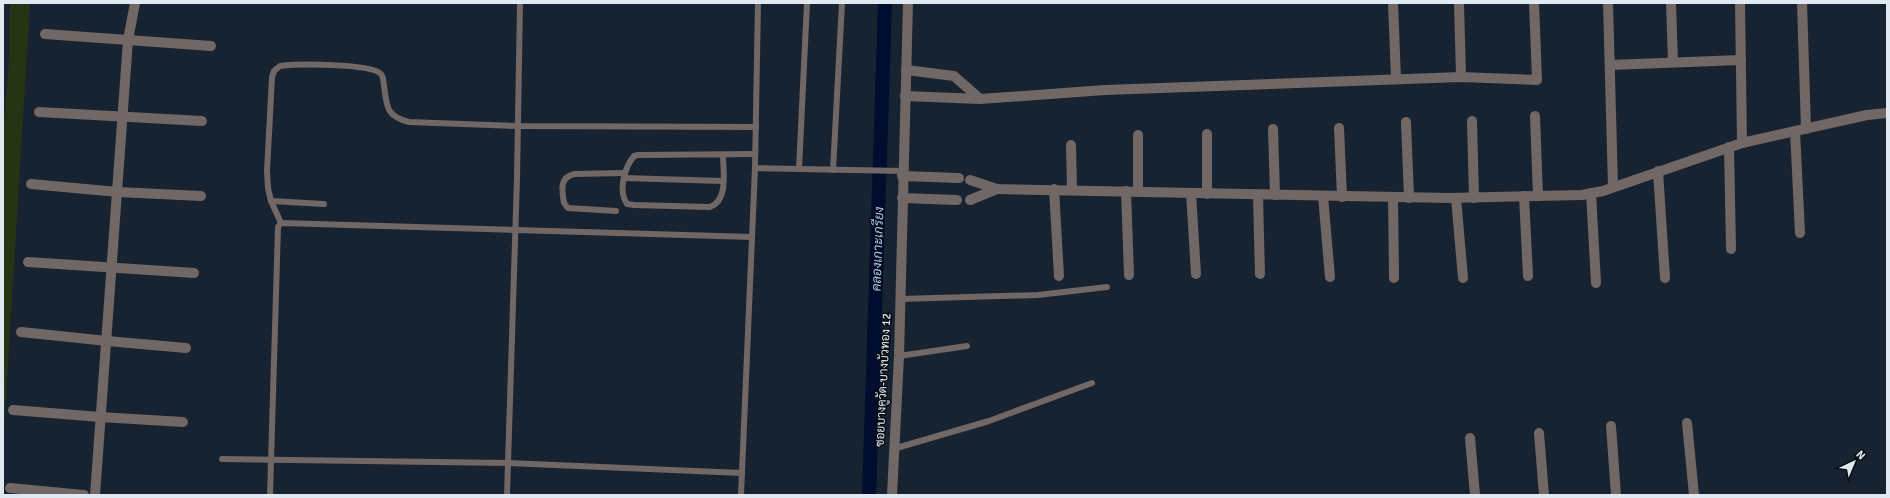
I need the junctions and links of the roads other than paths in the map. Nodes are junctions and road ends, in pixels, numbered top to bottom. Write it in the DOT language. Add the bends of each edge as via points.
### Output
graph roads {
  1 [pos="135,3"];
  2 [pos="520,3"];
  3 [pos="758,3"];
  4 [pos="807,3"];
  5 [pos="842,3"];
  6 [pos="908,3"];
  7 [pos="1393,3"];
  8 [pos="1459,3"];
  9 [pos="1534,3"];
  10 [pos="1608,3"];
  11 [pos="1671,3"];
  12 [pos="1740,3"];
  13 [pos="1802,3"];
  14 [pos="45,34"];
  15 [pos="128,40"];
  16 [pos="211,46"];
  17 [pos="1741,60"];
  18 [pos="1673,62"];
  19 [pos="1610,65"];
  20 [pos="906,70"];
  21 [pos="1461,77"];
  22 [pos="1396,79"];
  23 [pos="905,96"];
  24 [pos="980,99"];
  25 [pos="39,112"];
  26 [pos="1887,113"];
  27 [pos="1535,116"];
  28 [pos="123,117"];
  29 [pos="202,121"];
  30 [pos="1472,121"];
  31 [pos="1406,122"];
  32 [pos="517,126"];
  33 [pos="756,127"];
  34 [pos="1339,128"];
  35 [pos="1272,129"];
  36 [pos="1806,129"];
  37 [pos="1796,131"];
  38 [pos="1207,134"];
  39 [pos="1138,135"];
  40 [pos="1742,143"];
  41 [pos="1071,145"];
  42 [pos="1729,147"];
  43 [pos="755,154"];
  44 [pos="723,155"];
  45 [pos="755,168"];
  46 [pos="799,169"];
  47 [pos="833,170"];
  48 [pos="1658,171"];
  49 [pos="902,173"];
  50 [pos="625,175"];
  51 [pos="959,178"];
  52 [pos="970,180"];
  53 [pos="723,181"];
  54 [pos="31,184"];
  55 [pos="1613,187"];
  56 [pos="996,189"];
  57 [pos="1054,189"];
  58 [pos="1072,190"];
  59 [pos="1126,191"];
  60 [pos="118,192"];
  61 [pos="1138,192"];
  62 [pos="1191,193"];
  63 [pos="1591,193"];
  64 [pos="1207,194"];
  65 [pos="1258,195"];
  66 [pos="1275,195"];
  67 [pos="201,196"];
  68 [pos="1323,196"];
  69 [pos="1524,196"];
  70 [pos="1538,196"];
  71 [pos="1342,197"];
  72 [pos="902,198"];
  73 [pos="1393,198"];
  74 [pos="1409,198"];
  75 [pos="1456,198"];
  76 [pos="1474,198"];
  77 [pos="957,200"];
  78 [pos="970,200"];
  79 [pos="271,201"];
  80 [pos="324,204"];
  81 [pos="616,211"];
  82 [pos="281,223"];
  83 [pos="515,230"];
  84 [pos="1800,233"];
  85 [pos="752,237"];
  86 [pos="1730,249"];
  87 [pos="28,262"];
  88 [pos="112,268"];
  89 [pos="194,273"];
  90 [pos="1196,274"];
  91 [pos="1260,274"];
  92 [pos="1129,275"];
  93 [pos="1059,276"];
  94 [pos="1528,276"];
  95 [pos="1330,277"];
  96 [pos="1394,278"];
  97 [pos="1463,278"];
  98 [pos="1665,278"];
  99 [pos="1596,283"];
  100 [pos="1107,287"];
  101 [pos="900,299"];
  102 [pos="21,332"];
  103 [pos="107,342"];
  104 [pos="967,346"];
  105 [pos="186,348"];
  106 [pos="898,356"];
  107 [pos="1092,384"];
  108 [pos="13,410"];
  109 [pos="100,418"];
  110 [pos="183,422"];
  111 [pos="1687,423"];
  112 [pos="1612,426"];
  113 [pos="1539,433"];
  114 [pos="1470,438"];
  115 [pos="893,449"];
  116 [pos="272,458"];
  117 [pos="222,459"];
  118 [pos="508,463"];
  119 [pos="742,472"];
  120 [pos="10,488"];
  121 [pos="84,495"];
  122 [pos="95,495"];
  123 [pos="270,495"];
  124 [pos="507,495"];
  125 [pos="741,495"];
  126 [pos="892,495"];
  127 [pos="1475,495"];
  128 [pos="1544,495"];
  129 [pos="1616,495"];
  130 [pos="1694,495"];
  1 -- 15 [label="street"];
  2 -- 32 [label="lane"];
  3 -- 33 [label="lane"];
  4 -- 46 [label="lane"];
  5 -- 47 [label="lane"];
  6 -- 20 [label="street, ซอยบางคูวัด-บางบัวทอง 12"];
  7 -- 22 [label="street"];
  8 -- 21 [label="street"];
  9 -- 21 [label="street" via="1537,80"];
  10 -- 19 [label="street"];
  11 -- 18 [label="street"];
  12 -- 17 [label="street"];
  13 -- 36 [label="street"];
  14 -- 15 [label="street"];
  15 -- 16 [label="street"];
  15 -- 28 [label="street"];
  17 -- 18 [label="street"];
  17 -- 40 [label="street"];
  18 -- 19 [label="street"];
  19 -- 55 [label="street"];
  20 -- 23 [label="street, ซอยบางคูวัด-บางบัวทอง 12"];
  20 -- 24 [label="street" via="954,76"];
  21 -- 22 [label="street"];
  22 -- 24 [label="street" via="1105,90"];
  23 -- 24 [label="street"];
  23 -- 49 [label="street, ซอยบางคูวัด-บางบัวทอง 12"];
  25 -- 28 [label="street"];
  26 -- 36 [label="street"];
  27 -- 70 [label="street"];
  28 -- 29 [label="street"];
  28 -- 60 [label="street"];
  30 -- 76 [label="street"];
  31 -- 74 [label="street"];
  32 -- 33 [label="lane"];
  32 -- 79 [label="lane" via="409,122 397,119 389,112 382,76 377,71 364,67 280,66 272,77 267,171"];
  32 -- 83 [label="lane"];
  33 -- 43 [label="lane"];
  34 -- 71 [label="street"];
  35 -- 66 [label="street"];
  36 -- 37 [label="street"];
  37 -- 40 [label="street"];
  37 -- 84 [label="street"];
  38 -- 64 [label="street"];
  39 -- 61 [label="street"];
  40 -- 42 [label="street"];
  41 -- 58 [label="street"];
  42 -- 48 [label="street"];
  42 -- 86 [label="street"];
  43 -- 44 [label="lane"];
  43 -- 45 [label="lane"];
  44 -- 50 [label="lane" via="634,156 627,166"];
  44 -- 53 [label="lane"];
  45 -- 46 [label="lane"];
  45 -- 85 [label="lane"];
  46 -- 47 [label="lane"];
  47 -- 49 [label="lane"];
  48 -- 55 [label="street"];
  48 -- 98 [label="street"];
  49 -- 51 [label="street"];
  49 -- 72 [label="street, ซอยบางคูวัด-บางบัวทอง 12"];
  50 -- 53 [label="lane"];
  50 -- 53 [label="lane" via="623,198 627,204 641,206 710,207 720,199"];
  50 -- 81 [label="lane" via="574,174 567,176 563,181 564,203 568,208"];
  52 -- 56 [label="street"];
  54 -- 60 [label="street"];
  55 -- 63 [label="street"];
  56 -- 57 [label="street"];
  56 -- 78 [label="street"];
  57 -- 58 [label="street"];
  57 -- 93 [label="street"];
  58 -- 59 [label="street"];
  59 -- 61 [label="street"];
  59 -- 92 [label="street"];
  60 -- 67 [label="street"];
  60 -- 88 [label="street"];
  61 -- 62 [label="street"];
  62 -- 64 [label="street"];
  62 -- 90 [label="street"];
  63 -- 70 [label="street"];
  63 -- 99 [label="street"];
  64 -- 65 [label="street"];
  65 -- 66 [label="street"];
  65 -- 91 [label="street"];
  66 -- 68 [label="street"];
  68 -- 71 [label="street"];
  68 -- 95 [label="street"];
  69 -- 70 [label="street"];
  69 -- 76 [label="street"];
  69 -- 94 [label="street"];
  71 -- 73 [label="street"];
  72 -- 77 [label="street"];
  72 -- 101 [label="street, ซอยบางคูวัด-บางบัวทอง 12"];
  73 -- 74 [label="street"];
  73 -- 96 [label="street"];
  74 -- 75 [label="street"];
  75 -- 76 [label="street"];
  75 -- 97 [label="street"];
  79 -- 80 [label="lane"];
  79 -- 82 [label="lane"];
  82 -- 83 [label="lane"];
  82 -- 116 [label="lane" via="278,227"];
  83 -- 85 [label="lane"];
  83 -- 118 [label="lane"];
  85 -- 119 [label="lane"];
  87 -- 88 [label="street"];
  88 -- 89 [label="street"];
  88 -- 103 [label="street"];
  100 -- 101 [label="lane" via="1038,295"];
  101 -- 106 [label="street, ซอยบางคูวัด-บางบัวทอง 12"];
  102 -- 103 [label="street"];
  103 -- 105 [label="street"];
  103 -- 109 [label="street"];
  104 -- 106 [label="lane"];
  106 -- 115 [label="street, ซอยบางคูวัด-บางบัวทอง 12"];
  107 -- 115 [label="lane" via="989,421"];
  108 -- 109 [label="street"];
  109 -- 110 [label="street"];
  109 -- 122 [label="street"];
  111 -- 130 [label="street"];
  112 -- 129 [label="street"];
  113 -- 128 [label="street"];
  114 -- 127 [label="street"];
  115 -- 126 [label="street, ซอยบางคูวัด-บางบัวทอง 12"];
  116 -- 117 [label="lane"];
  116 -- 118 [label="lane"];
  116 -- 123 [label="lane"];
  118 -- 119 [label="lane"];
  118 -- 124 [label="lane"];
  119 -- 125 [label="lane"];
  120 -- 121 [label="street"];
}
